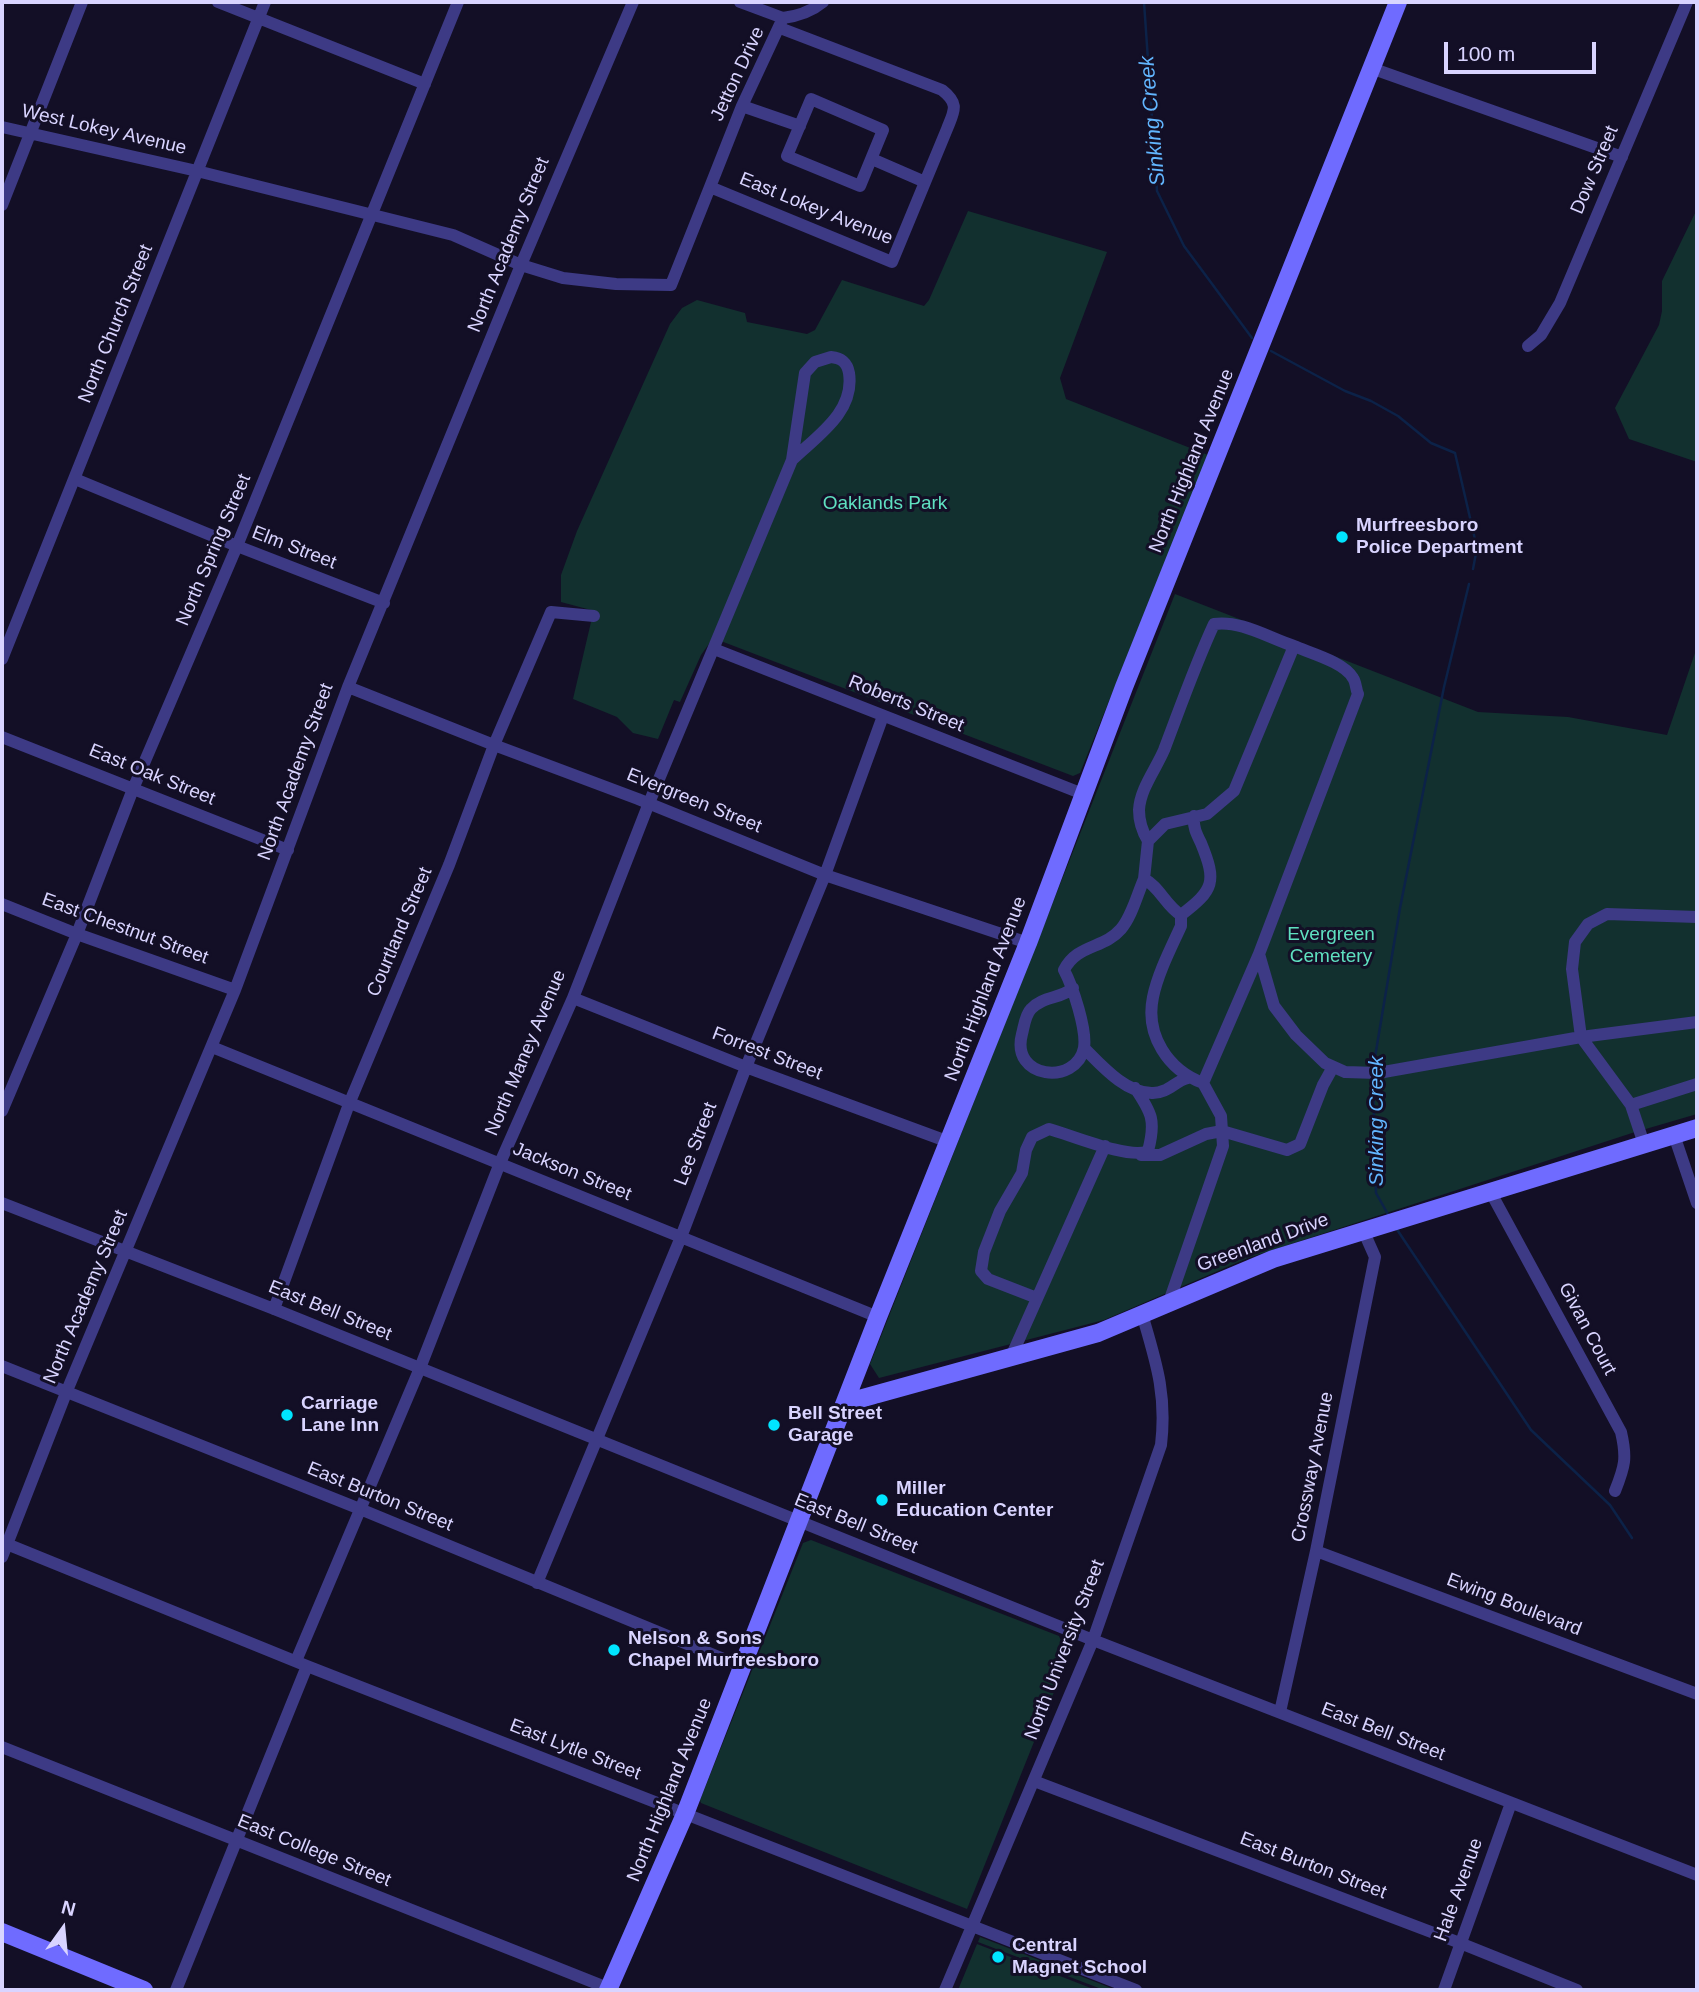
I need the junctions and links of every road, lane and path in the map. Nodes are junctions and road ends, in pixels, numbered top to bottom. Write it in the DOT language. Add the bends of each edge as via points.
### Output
graph roads {
  1 [pos="82,2"];
  2 [pos="218,2"];
  3 [pos="265,2"];
  4 [pos="458,2"];
  5 [pos="633,2"];
  6 [pos="740,2"];
  7 [pos="823,2"];
  8 [pos="1398,2"];
  9 [pos="1687,2"];
  10 [pos="258,18"];
  11 [pos="782,23"];
  12 [pos="1371,68"];
  13 [pos="425,85"];
  14 [pos="742,106"];
  15 [pos="800,126"];
  16 [pos="2,127"];
  17 [pos="31,134"];
  18 [pos="1622,157"];
  19 [pos="872,159"];
  20 [pos="197,171"];
  21 [pos="925,182"];
  22 [pos="710,187"];
  23 [pos="2,205"];
  24 [pos="370,215"];
  25 [pos="521,265"];
  26 [pos="1528,346"];
  27 [pos="792,460"];
  28 [pos="75,479"];
  29 [pos="237,546"];
  30 [pos="384,603"];
  31 [pos="594,616"];
  32 [pos="1294,646"];
  33 [pos="715,649"];
  34 [pos="2,659"];
  35 [pos="348,687"];
  36 [pos="883,716"];
  37 [pos="2,737"];
  38 [pos="494,745"];
  39 [pos="134,789"];
  40 [pos="1083,794"];
  41 [pos="649,803"];
  42 [pos="1194,816"];
  43 [pos="1148,841"];
  44 [pos="288,850"];
  45 [pos="825,875"];
  46 [pos="1144,879"];
  47 [pos="2,904"];
  48 [pos="1181,915"];
  49 [pos="1697,917"];
  50 [pos="77,934"];
  51 [pos="1028,943"];
  52 [pos="1259,954"];
  53 [pos="1073,988"];
  54 [pos="235,990"];
  55 [pos="572,998"];
  56 [pos="1697,1022"];
  57 [pos="1581,1037"];
  58 [pos="212,1047"];
  59 [pos="1084,1048"];
  60 [pos="746,1067"];
  61 [pos="1333,1067"];
  62 [pos="1188,1078"];
  63 [pos="1203,1083"];
  64 [pos="1697,1084"];
  65 [pos="1135,1088"];
  66 [pos="1153,1093"];
  67 [pos="349,1104"];
  68 [pos="1631,1105"];
  69 [pos="1147,1106"];
  70 [pos="2,1111"];
  71 [pos="1697,1128"];
  72 [pos="1222,1131"];
  73 [pos="1674,1135"];
  74 [pos="949,1142"];
  75 [pos="1644,1144"];
  76 [pos="1105,1146"];
  77 [pos="1140,1155"];
  78 [pos="500,1163"];
  79 [pos="1490,1191"];
  80 [pos="2,1203"];
  81 [pos="1697,1203"];
  82 [pos="1363,1230"];
  83 [pos="681,1237"];
  84 [pos="125,1252"];
  85 [pos="1037,1298"];
  86 [pos="1169,1302"];
  87 [pos="274,1309"];
  88 [pos="1142,1314"];
  89 [pos="878,1317"];
  90 [pos="1011,1357"];
  91 [pos="2,1366"];
  92 [pos="420,1368"];
  93 [pos="66,1393"];
  94 [pos="845,1403"];
  95 [pos="595,1440"];
  96 [pos="1615,1491"];
  97 [pos="360,1509"];
  98 [pos="799,1522"];
  99 [pos="4,1543"];
  100 [pos="1316,1551"];
  101 [pos="2,1557"];
  102 [pos="537,1583"];
  103 [pos="1093,1640"];
  104 [pos="301,1664"];
  105 [pos="743,1667"];
  106 [pos="1697,1694"];
  107 [pos="1280,1712"];
  108 [pos="2,1747"];
  109 [pos="1034,1781"];
  110 [pos="1511,1802"];
  111 [pos="685,1814"];
  112 [pos="236,1841"];
  113 [pos="1697,1875"];
  114 [pos="972,1927"];
  115 [pos="2,1932"];
  116 [pos="1460,1943"];
  117 [pos="144,1990"];
  118 [pos="176,1990"];
  119 [pos="610,1990"];
  120 [pos="946,1990"];
  121 [pos="1136,1990"];
  122 [pos="1444,1990"];
  123 [pos="1577,1990"];
  1 -- 17 [label="street"];
  2 -- 10 [label="street"];
  3 -- 10 [label="street, North Church Street"];
  4 -- 13 [label="street, North Spring Street"];
  5 -- 25 [label="street, North Academy Street"];
  6 -- 11 [label="street"];
  7 -- 11 [label="street, Jetton Drive"];
  8 -- 12 [label="street, North Highland Avenue"];
  9 -- 18 [label="street, Dow Street"];
  10 -- 13 [label="street"];
  10 -- 20 [label="street, North Church Street"];
  11 -- 14 [label="street, Jetton Drive"];
  11 -- 21 [label="street, East Lokey Avenue" via="952,98 954,108"];
  12 -- 18 [label="street"];
  12 -- 40 [label="street, North Highland Avenue"];
  13 -- 24 [label="street, North Spring Street"];
  14 -- 15 [label="street"];
  14 -- 22 [label="street, Jetton Drive"];
  15 -- 19 [label="street" via="811,99 883,130"];
  15 -- 19 [label="street" via="787,156 860,186"];
  16 -- 17 [label="street, West Lokey Avenue"];
  17 -- 20 [label="street, West Lokey Avenue"];
  17 -- 23 [label="street"];
  18 -- 26 [label="street, Dow Street" via="1560,303 1541,335"];
  19 -- 21 [label="street"];
  20 -- 24 [label="street, East Lokey Avenue"];
  20 -- 28 [label="street, North Church Street"];
  21 -- 22 [label="street, East Lokey Avenue" via="892,262"];
  22 -- 25 [label="street, East Lokey Avenue" via="671,285 563,278"];
  24 -- 25 [label="street, East Lokey Avenue" via="453,235"];
  24 -- 29 [label="street, North Spring Street"];
  25 -- 30 [label="street, North Academy Street"];
  27 -- 27 [label="street" via="844,407 850,378 848,367 839,358 819,360 805,373"];
  27 -- 33 [label="street, North Maney Avenue"];
  28 -- 29 [label="street, Elm Street"];
  28 -- 34 [label="street, North Church Street"];
  29 -- 30 [label="street, Elm Street"];
  29 -- 39 [label="street, North Spring Street"];
  30 -- 35 [label="street, North Academy Street"];
  31 -- 38 [label="street, Courtland Street" via="551,612"];
  32 -- 42 [label="street" via="1234,791 1207,814"];
  32 -- 43 [label="street" via="1226,622 1214,624 1143,793 1141,830"];
  32 -- 52 [label="street" via="1339,666 1353,678 1358,694"];
  33 -- 36 [label="street, Roberts Street"];
  33 -- 41 [label="street, North Maney Avenue"];
  35 -- 38 [label="street, Evergreen Street"];
  35 -- 44 [label="street, North Academy Street"];
  36 -- 40 [label="street, Roberts Street"];
  36 -- 45 [label="street, Lee Street"];
  37 -- 39 [label="street, East Oak Street"];
  38 -- 41 [label="street, Evergreen Street"];
  38 -- 67 [label="street, Courtland Street"];
  39 -- 44 [label="street, East Oak Street"];
  39 -- 50 [label="street, North Spring Street"];
  40 -- 51 [label="street, North Highland Avenue"];
  41 -- 45 [label="street, Evergreen Street"];
  41 -- 55 [label="street, North Maney Avenue"];
  42 -- 43 [label="street" via="1165,824"];
  42 -- 48 [label="street" via="1193,826 1212,883 1201,900"];
  43 -- 46 [label="street"];
  44 -- 54 [label="street, North Academy Street"];
  45 -- 51 [label="street, Evergreen Street"];
  45 -- 60 [label="street, Lee Street"];
  46 -- 48 [label="street"];
  46 -- 53 [label="street" via="1121,929 1070,958 1064,970"];
  47 -- 50 [label="street, East Chestnut Street"];
  48 -- 62 [label="street" via="1181,926 1153,997 1152,1016 1163,1052"];
  49 -- 57 [label="street" via="1607,914 1588,924 1575,942 1572,969"];
  50 -- 54 [label="street, East Chestnut Street"];
  50 -- 70 [label="street, North Spring Street"];
  51 -- 74 [label="street, North Highland Avenue"];
  52 -- 61 [label="street" via="1274,1006 1296,1035"];
  52 -- 63 [label="street"];
  53 -- 59 [label="street"];
  53 -- 59 [label="street" via="1042,1000 1029,1011 1019,1044 1024,1061 1037,1071 1055,1074 1074,1065"];
  54 -- 58 [label="street, North Academy Street"];
  55 -- 60 [label="street, Forrest Street"];
  55 -- 78 [label="street, North Maney Avenue"];
  56 -- 57 [label="street"];
  57 -- 61 [label="street" via="1373,1073"];
  57 -- 68 [label="street"];
  58 -- 67 [label="street, Jackson Street"];
  58 -- 84 [label="street, North Academy Street"];
  59 -- 65 [label="street" via="1114,1076"];
  60 -- 74 [label="street, Forrest Street"];
  60 -- 83 [label="street, Lee Street"];
  61 -- 72 [label="street" via="1300,1144 1287,1150"];
  62 -- 63 [label="street"];
  62 -- 66 [label="street"];
  63 -- 72 [label="street" via="1221,1116"];
  64 -- 68 [label="street"];
  65 -- 66 [label="street"];
  65 -- 69 [label="street"];
  66 -- 69 [label="street"];
  67 -- 78 [label="street, Jackson Street"];
  67 -- 87 [label="street, Courtland Street"];
  68 -- 75 [label="street"];
  69 -- 77 [label="street" via="1154,1129 1148,1151"];
  71 -- 73 [label="street, Greenland Drive"];
  72 -- 77 [label="street" via="1160,1154"];
  72 -- 86 [label="street" via="1223,1146"];
  73 -- 75 [label="street, Greenland Drive"];
  73 -- 81 [label="street"];
  74 -- 89 [label="street, North Highland Avenue"];
  75 -- 79 [label="street, Greenland Drive"];
  76 -- 77 [label="street"];
  76 -- 85 [label="street"];
  76 -- 85 [label="street" via="1049,1129 1032,1137 1026,1150 1022,1173 1000,1211 981,1271 988,1279"];
  78 -- 83 [label="street, Jackson Street"];
  78 -- 92 [label="street, North Maney Avenue"];
  79 -- 82 [label="street, Greenland Drive"];
  79 -- 96 [label="street, Givan Court" via="1621,1432 1626,1453"];
  80 -- 84 [label="street, East Bell Street"];
  82 -- 86 [label="street, Greenland Drive" via="1273,1259"];
  82 -- 100 [label="street, Crossway Avenue" via="1375,1257"];
  83 -- 89 [label="street, Jackson Street"];
  83 -- 95 [label="street, Lee Street"];
  84 -- 87 [label="street, East Bell Street"];
  84 -- 93 [label="street, North Academy Street"];
  85 -- 90 [label="street"];
  86 -- 88 [label="street, Greenland Drive"];
  87 -- 92 [label="street, East Bell Street"];
  88 -- 90 [label="street, Greenland Drive" via="1098,1333"];
  88 -- 103 [label="street, North University Street" via="1163,1396 1161,1445"];
  89 -- 94 [label="street, North Highland Avenue"];
  90 -- 94 [label="street, Greenland Drive"];
  91 -- 93 [label="street, East Burton Street"];
  92 -- 95 [label="street, East Bell Street"];
  92 -- 97 [label="street, North Maney Avenue"];
  93 -- 97 [label="street, East Burton Street"];
  93 -- 99 [label="street, North Academy Street"];
  94 -- 98 [label="street, North Highland Avenue"];
  95 -- 98 [label="street, East Bell Street"];
  95 -- 102 [label="street, Lee Street"];
  97 -- 102 [label="street, East Burton Street"];
  97 -- 104 [label="street, North Maney Avenue"];
  98 -- 103 [label="street, East Bell Street"];
  98 -- 105 [label="street, North Highland Avenue"];
  99 -- 101 [label="street, North Academy Street"];
  99 -- 104 [label="street, East Lytle Street"];
  100 -- 106 [label="street, Ewing Boulevard"];
  100 -- 107 [label="street, Crossway Avenue"];
  102 -- 105 [label="street, East Burton Street"];
  103 -- 107 [label="street, East Bell Street"];
  103 -- 109 [label="street, North University Street"];
  104 -- 111 [label="street, East Lytle Street"];
  104 -- 112 [label="street, North Maney Avenue"];
  105 -- 111 [label="street, North Highland Avenue"];
  107 -- 110 [label="street, East Bell Street"];
  108 -- 112 [label="street, East College Street"];
  109 -- 114 [label="street, North University Street"];
  109 -- 116 [label="street, East Burton Street"];
  110 -- 113 [label="street, East Bell Street"];
  110 -- 116 [label="street, Hale Avenue"];
  111 -- 114 [label="street, East Lytle Street"];
  111 -- 119 [label="street, North Highland Avenue"];
  112 -- 118 [label="street, North Maney Avenue"];
  112 -- 119 [label="street, East College Street"];
  114 -- 120 [label="street, North University Street"];
  114 -- 121 [label="street, East Lytle Street"];
  115 -- 117 [label="street"];
  116 -- 122 [label="street, Hale Avenue"];
  116 -- 123 [label="street, East Burton Street"];
}
